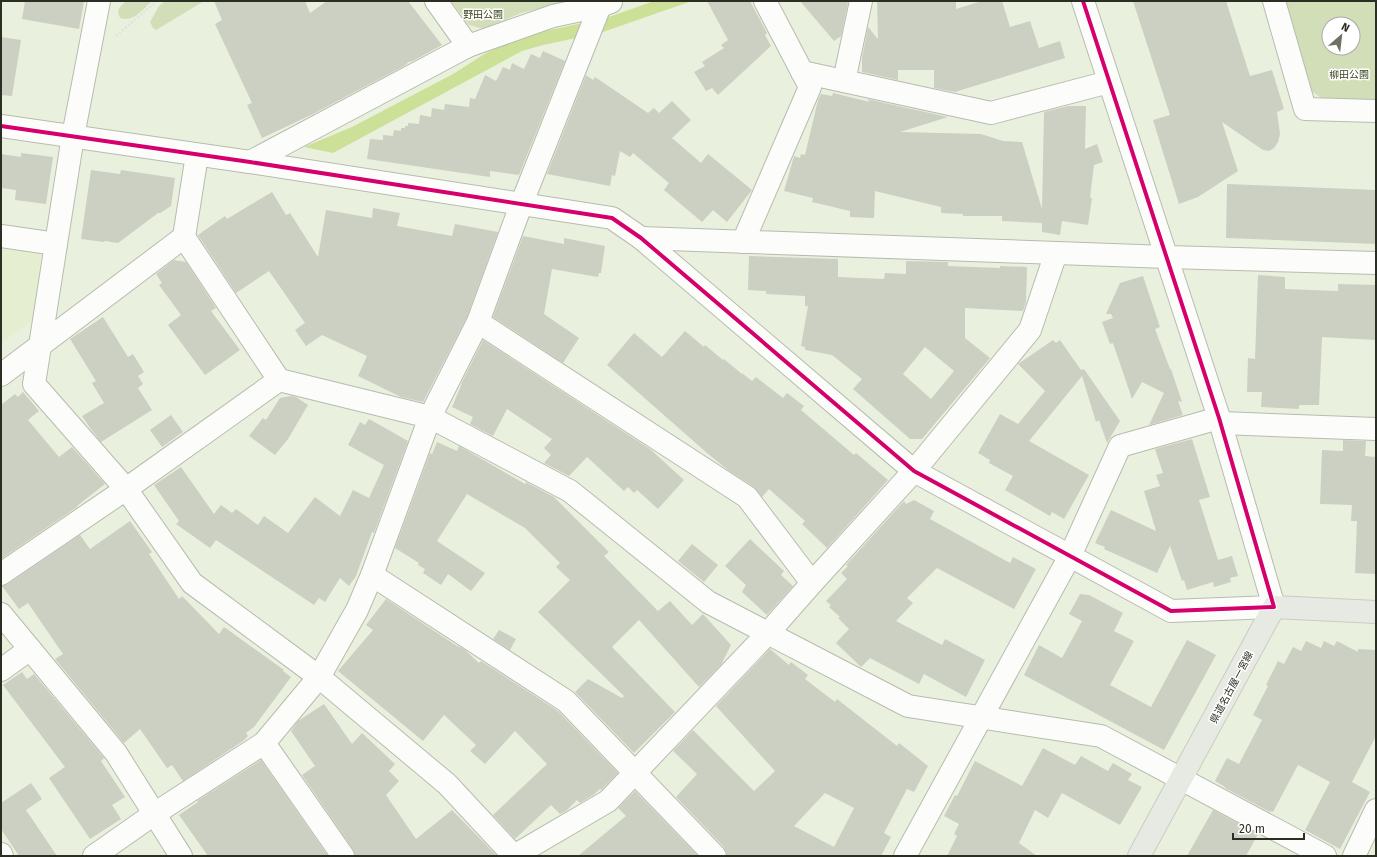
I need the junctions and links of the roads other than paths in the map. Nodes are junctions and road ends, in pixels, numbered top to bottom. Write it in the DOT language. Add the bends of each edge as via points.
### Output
graph roads {
  1 [pos="99,1"];
  2 [pos="436,1"];
  3 [pos="765,1"];
  4 [pos="861,1"];
  5 [pos="1083,1"];
  6 [pos="1274,1"];
  7 [pos="603,8"];
  8 [pos="468,46"];
  9 [pos="802,72"];
  10 [pos="844,81"];
  11 [pos="1109,82"];
  12 [pos="1376,111"];
  13 [pos="1,126"];
  14 [pos="73,136"];
  15 [pos="196,155"];
  16 [pos="250,162"];
  17 [pos="521,205"];
  18 [pos="1,236"];
  19 [pos="184,237"];
  20 [pos="641,238"];
  21 [pos="742,242"];
  22 [pos="56,244"];
  23 [pos="1056,253"];
  24 [pos="1167,257"];
  25 [pos="1376,263"];
  26 [pos="478,322"];
  27 [pos="40,347"];
  28 [pos="1,375"];
  29 [pos="279,380"];
  30 [pos="430,417"];
  31 [pos="1220,420"];
  32 [pos="1376,429"];
  33 [pos="914,471"];
  34 [pos="126,489"];
  35 [pos="1070,556"];
  36 [pos="1,574"];
  37 [pos="372,575"];
  38 [pos="812,583"];
  39 [pos="1274,607"];
  40 [pos="1376,612"];
  41 [pos="1,614"];
  42 [pos="768,633"];
  43 [pos="30,649"];
  44 [pos="1,670"];
  45 [pos="319,676"];
  46 [pos="981,717"];
  47 [pos="264,743"];
  48 [pos="635,772"];
  49 [pos="1181,779"];
  50 [pos="1376,810"];
  51 [pos="154,814"];
  52 [pos="94,856"];
  53 [pos="181,856"];
  54 [pos="344,856"];
  55 [pos="514,856"];
  56 [pos="715,856"];
  57 [pos="905,856"];
  58 [pos="1140,856"];
  59 [pos="1325,856"];
  60 [pos="1354,856"];
  1 -- 14 [label="street"];
  2 -- 8 [label="street"];
  3 -- 9 [label="street"];
  4 -- 10 [label="street"];
  5 -- 11 [label="street"];
  6 -- 12 [label="street" via="1305,109"];
  7 -- 8 [label="street" via="553,16"];
  7 -- 17 [label="street" via="587,39"];
  8 -- 16 [label="street"];
  9 -- 10 [label="street"];
  9 -- 21 [label="street" via="810,87"];
  10 -- 11 [label="street" via="990,113"];
  11 -- 24 [label="street"];
  13 -- 14 [label="street"];
  14 -- 15 [label="street"];
  14 -- 22 [label="street"];
  15 -- 16 [label="street"];
  15 -- 19 [label="street"];
  16 -- 17 [label="street"];
  17 -- 20 [label="street" via="612,218"];
  17 -- 26 [label="street"];
  18 -- 22 [label="street"];
  19 -- 27 [label="street"];
  19 -- 29 [label="street"];
  20 -- 21 [label="street"];
  20 -- 33 [label="street"];
  21 -- 23 [label="street"];
  22 -- 27 [label="street"];
  23 -- 24 [label="street"];
  23 -- 33 [label="street" via="1030,330"];
  24 -- 25 [label="street"];
  24 -- 31 [label="street"];
  26 -- 30 [label="street"];
  26 -- 38 [label="street" via="747,497"];
  27 -- 28 [label="street"];
  27 -- 34 [label="street" via="34,384"];
  29 -- 30 [label="street"];
  29 -- 34 [label="street"];
  30 -- 37 [label="street"];
  30 -- 42 [label="street" via="570,491 708,602"];
  31 -- 32 [label="street"];
  31 -- 35 [label="street" via="1120,446"];
  31 -- 39 [label="street"];
  33 -- 35 [label="street"];
  33 -- 38 [label="street"];
  34 -- 36 [label="street"];
  34 -- 45 [label="street" via="192,583"];
  35 -- 39 [label="street" via="1170,610"];
  35 -- 46 [label="street"];
  37 -- 45 [label="street" via="357,610"];
  37 -- 48 [label="street" via="566,701"];
  38 -- 42 [label="street"];
  39 -- 40 [label="main road"];
  39 -- 49 [label="main road, 県道名古屋一宮線"];
  41 -- 43 [label="street"];
  42 -- 46 [label="street" via="908,706"];
  42 -- 48 [label="street"];
  43 -- 44 [label="street"];
  43 -- 51 [label="street" via="116,753"];
  45 -- 47 [label="street"];
  45 -- 55 [label="street" via="447,784"];
  46 -- 49 [label="street" via="1101,736"];
  46 -- 57 [label="street"];
  47 -- 51 [label="street"];
  47 -- 54 [label="street"];
  48 -- 55 [label="street" via="608,801"];
  48 -- 56 [label="street"];
  49 -- 58 [label="main road, 県道名古屋一宮線"];
  49 -- 59 [label="street"];
  50 -- 60 [label="street"];
  51 -- 52 [label="street"];
  51 -- 53 [label="street"];
}
